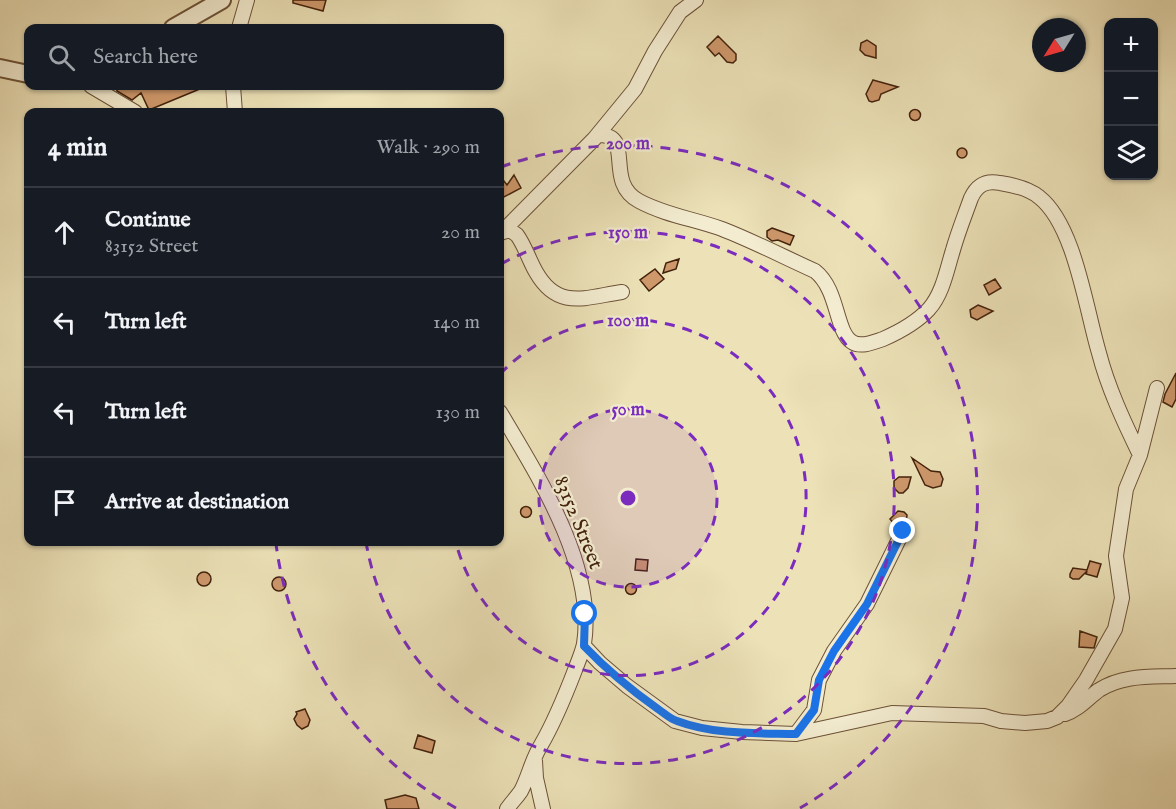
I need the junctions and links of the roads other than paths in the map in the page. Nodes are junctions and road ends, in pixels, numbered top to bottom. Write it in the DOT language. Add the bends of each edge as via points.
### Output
graph roads {
  1 [pos="222,0"];
  2 [pos="247,0"];
  3 [pos="696,0"];
  4 [pos="180,24"];
  5 [pos="240,24"];
  6 [pos="0,68"];
  7 [pos="24,73"];
  8 [pos="98,90"];
  9 [pos="233,90"];
  10 [pos="128,108"];
  11 [pos="235,108"];
  12 [pos="594,139"];
  13 [pos="504,229"];
  14 [pos="504,231"];
  15 [pos="622,292"];
  16 [pos="1157,388"];
  17 [pos="504,419"];
  18 [pos="1140,455"];
  19 [pos="903,531"];
  20 [pos="584,646"];
  21 [pos="1176,676"];
  22 [pos="1058,717"];
  23 [pos="796,734"];
  24 [pos="535,755"];
  25 [pos="507,809"];
  26 [pos="543,809"];
  1 -- 4 [label="street"];
  2 -- 5 [label="street"];
  3 -- 12 [label="street" via="680,12 635,89"];
  6 -- 7 [label="street"];
  8 -- 10 [label="street"];
  9 -- 11 [label="street"];
  12 -- 13 [label="street"];
  12 -- 18 [label="street" via="608,135 616,141 622,183 639,201 722,229 824,278 848,339 858,345 892,335 929,309 942,286 971,198 979,187 990,181 1034,194 1047,204 1066,234 1099,355"];
  14 -- 15 [label="street" via="517,235 537,275 558,296 572,299"];
  16 -- 18 [label="street"];
  17 -- 20 [label="street, 83152 Street" via="546,494 572,555 585,614"];
  18 -- 22 [label="street" via="1126,489 1117,544 1122,598 1115,629 1086,680"];
  19 -- 23 [label="street" via="867,604 834,651 819,680 814,710"];
  20 -- 23 [label="street" via="627,686 675,721 702,728"];
  20 -- 24 [label="street, 83152 Street" via="561,707"];
  21 -- 22 [label="street" via="1129,678 1113,683"];
  22 -- 23 [label="street" via="1025,723 984,716 892,713"];
  24 -- 25 [label="street, 83152 Street" via="521,790"];
  24 -- 26 [label="street"];
}
